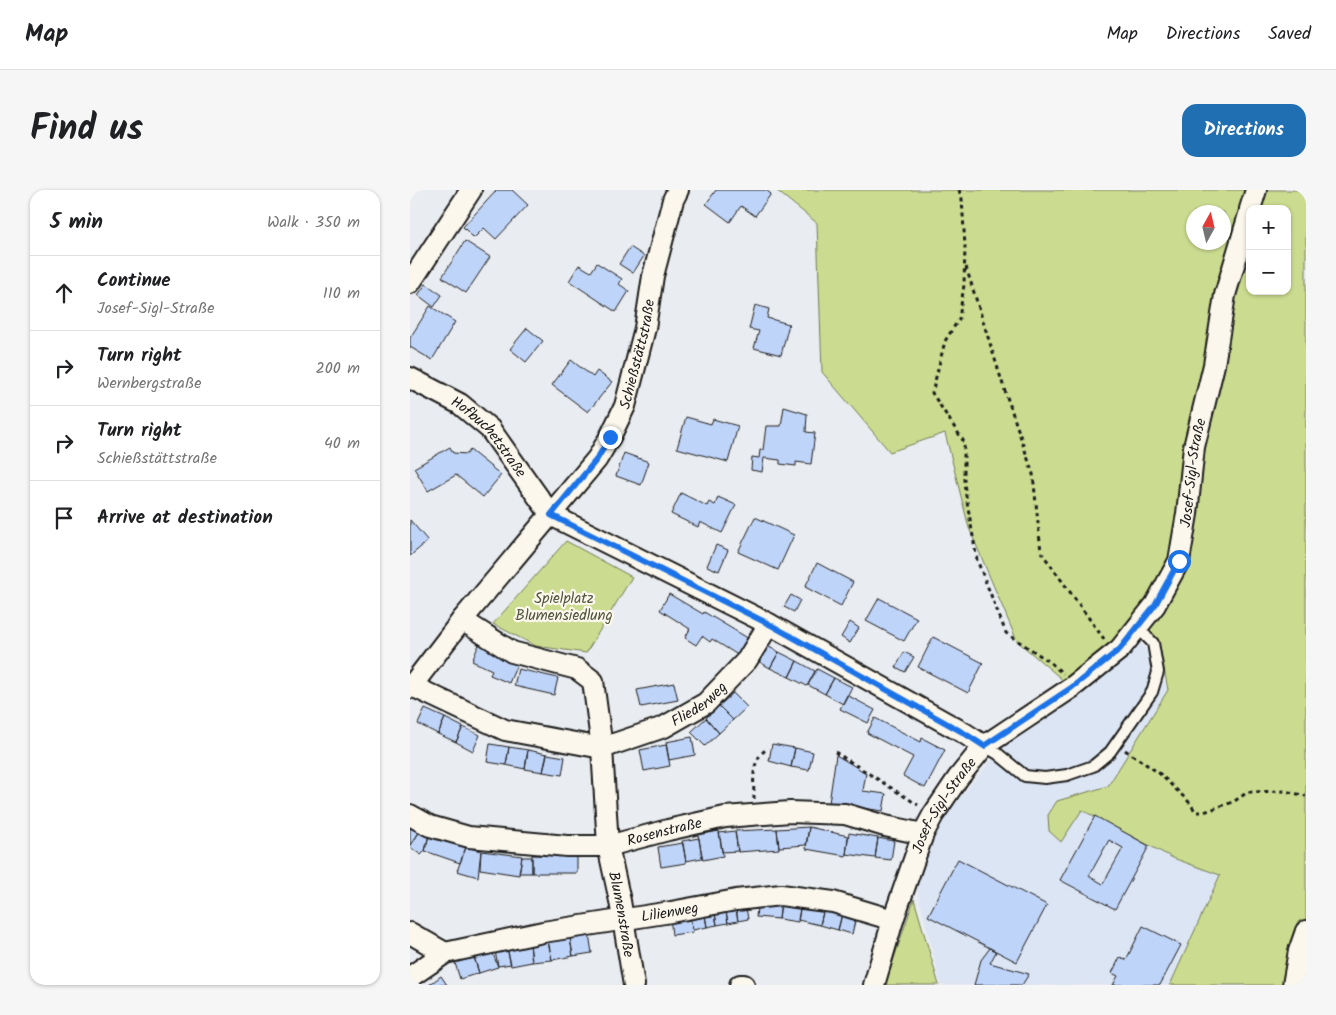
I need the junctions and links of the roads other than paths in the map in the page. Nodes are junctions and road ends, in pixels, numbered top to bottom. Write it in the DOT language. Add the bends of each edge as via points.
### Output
graph roads {
  1 [pos="471,190"];
  2 [pos="678,190"];
  3 [pos="1256,190"];
  4 [pos="1252,205"];
  5 [pos="1246,224"];
  6 [pos="410,283"];
  7 [pos="410,378"];
  8 [pos="551,515"];
  9 [pos="462,620"];
  10 [pos="769,624"];
  11 [pos="1137,627"];
  12 [pos="411,687"];
  13 [pos="984,746"];
  14 [pos="602,748"];
  15 [pos="410,814"];
  16 [pos="923,834"];
  17 [pos="608,846"];
  18 [pos="624,920"];
  19 [pos="893,920"];
  20 [pos="1306,930"];
  21 [pos="410,933"];
  22 [pos="445,953"];
  23 [pos="410,977"];
  24 [pos="634,985"];
  25 [pos="740,985"];
  26 [pos="744,985"];
  27 [pos="874,985"];
  28 [pos="1293,985"];
  1 -- 6 [label="street"];
  2 -- 8 [label="street, Schießstättstraße" via="653,276 625,406 597,459"];
  3 -- 4 [label="street, Josef-Sigl-Straße"];
  5 -- 11 [label="street, Josef-Sigl-Straße" via="1225,295 1214,365 1194,447 1179,561 1155,605"];
  7 -- 8 [label="street, Hofbuchetstraße" via="460,404 490,429"];
  8 -- 9 [label="street, Schießstättstraße"];
  8 -- 10 [label="street"];
  9 -- 12 [label="street, Schießstättstraße"];
  9 -- 14 [label="street" via="512,652 577,669 592,681"];
  10 -- 13 [label="street"];
  10 -- 14 [label="street, Fliederweg" via="747,660 706,703 664,728"];
  11 -- 13 [label="street, Josef-Sigl-Straße" via="1114,654"];
  11 -- 13 [label="lane" via="1153,643 1158,672 1152,692 1110,752 1093,766 1067,775 1024,776"];
  12 -- 14 [label="street, Fliederweg" via="505,730"];
  13 -- 16 [label="street, Josef-Sigl-Straße" via="958,778"];
  14 -- 17 [label="street"];
  15 -- 17 [label="street, Rosenstraße" via="430,826 469,837 567,846"];
  16 -- 17 [label="street, Rosenstraße" via="845,814 790,812 725,817"];
  16 -- 19 [label="street, Josef-Sigl-Straße"];
  17 -- 18 [label="street, Blumenstraße"];
  18 -- 19 [label="street, Lilienweg" via="781,895 833,902"];
  18 -- 22 [label="street, Lilienweg" via="543,932"];
  18 -- 24 [label="street, Blumenstraße"];
  19 -- 27 [label="street, Josef-Sigl-Straße"];
  20 -- 28 [label="street"];
  21 -- 22 [label="street"];
  22 -- 23 [label="street, Lilienweg"];
  25 -- 26 [label="street"];
}
